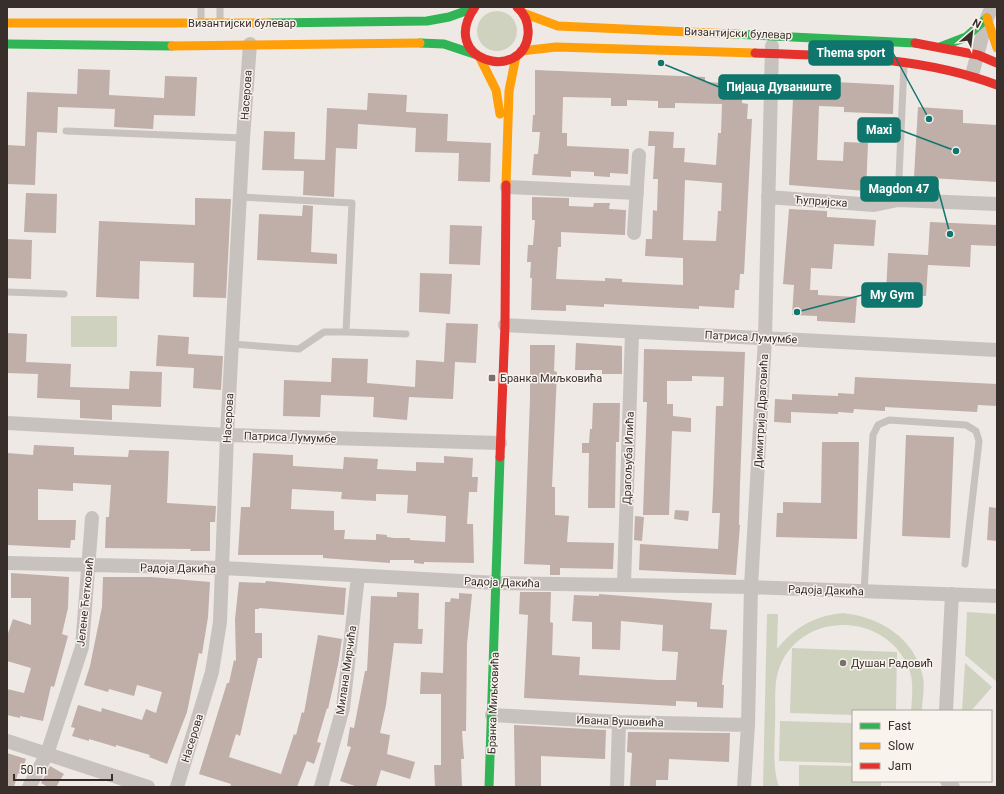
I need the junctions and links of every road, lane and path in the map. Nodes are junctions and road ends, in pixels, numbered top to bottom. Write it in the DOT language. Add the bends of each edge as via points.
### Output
graph roads {
  1 [pos="201,7"];
  2 [pos="220,7"];
  3 [pos="475,7"];
  4 [pos="520,9"];
  5 [pos="990,12"];
  6 [pos="7,23"];
  7 [pos="201,23"];
  8 [pos="220,24"];
  9 [pos="772,34"];
  10 [pos="7,44"];
  11 [pos="250,44"];
  12 [pos="940,47"];
  13 [pos="997,48"];
  14 [pos="772,53"];
  15 [pos="519,54"];
  16 [pos="978,55"];
  17 [pos="477,56"];
  18 [pos="905,61"];
  19 [pos="997,63"];
  20 [pos="972,75"];
  21 [pos="997,85"];
  22 [pos="66,131"];
  23 [pos="243,138"];
  24 [pos="506,143"];
  25 [pos="639,155"];
  26 [pos="507,187"];
  27 [pos="637,193"];
  28 [pos="240,197"];
  29 [pos="768,197"];
  30 [pos="898,200"];
  31 [pos="997,204"];
  32 [pos="634,233"];
  33 [pos="7,292"];
  34 [pos="64,294"];
  35 [pos="504,325"];
  36 [pos="346,332"];
  37 [pos="632,332"];
  38 [pos="406,334"];
  39 [pos="765,338"];
  40 [pos="232,344"];
  41 [pos="997,350"];
  42 [pos="7,423"];
  43 [pos="227,435"];
  44 [pos="500,444"];
  45 [pos="92,518"];
  46 [pos="7,563"];
  47 [pos="965,564"];
  48 [pos="89,566"];
  49 [pos="223,568"];
  50 [pos="358,576"];
  51 [pos="498,583"];
  52 [pos="624,584"];
  53 [pos="751,588"];
  54 [pos="864,592"];
  55 [pos="952,594"];
  56 [pos="997,596"];
  57 [pos="946,710"];
  58 [pos="492,715"];
  59 [pos="619,722"];
  60 [pos="748,725"];
  61 [pos="7,741"];
  62 [pos="47,754"];
  63 [pos="29,787"];
  64 [pos="148,787"];
  65 [pos="177,787"];
  66 [pos="321,787"];
  67 [pos="490,787"];
  68 [pos="617,787"];
  69 [pos="744,787"];
  1 -- 7 [label="lane"];
  2 -- 8 [label="lane"];
  3 -- 8 [label="street, Византијски булевар" via="435,21"];
  3 -- 17 [label="street, Бранка Миљковића" via="469,15 464,31 469,47"];
  4 -- 9 [label="street, Византијски булевар" via="558,26"];
  4 -- 15 [label="street, Бранка Миљковића" via="528,28 527,40"];
  5 -- 12 [label="street" via="976,32"];
  5 -- 13 [label="street"];
  5 -- 16 [label="street"];
  6 -- 7 [label="street, Византијски булевар"];
  7 -- 8 [label="street, Византијски булевар"];
  9 -- 12 [label="street, Византијски булевар" via="906,41"];
  9 -- 14 [label="street, Димитрија Драговића"];
  10 -- 11 [label="street, Византијски булевар"];
  11 -- 17 [label="street, Византијски булевар" via="428,43 444,44"];
  11 -- 23 [label="street, Насерова"];
  12 -- 16 [label="street, Византијски булевар"];
  14 -- 15 [label="street, Византијски булевар" via="556,47"];
  14 -- 18 [label="street, Византијски булевар"];
  14 -- 29 [label="street, Димитрија Драговића"];
  15 -- 17 [label="street, Византијски булевар" via="499,63 489,62"];
  15 -- 24 [label="street, Бранка Миљковића" via="509,91"];
  16 -- 19 [label="street, Византијски булевар"];
  16 -- 20 [label="street"];
  17 -- 24 [label="street, Бранка Миљковића" via="496,90"];
  18 -- 20 [label="street, Византијски булевар"];
  18 -- 30 [label="lane"];
  20 -- 21 [label="street, Византијски булевар"];
  22 -- 23 [label="lane"];
  23 -- 28 [label="street, Насерова"];
  24 -- 26 [label="street, Бранка Миљковића"];
  25 -- 27 [label="street"];
  26 -- 27 [label="street"];
  26 -- 35 [label="street, Бранка Миљковића"];
  27 -- 32 [label="street"];
  28 -- 36 [label="lane" via="352,203"];
  28 -- 40 [label="street, Насерова"];
  29 -- 30 [label="street, Ћупријска" via="874,205"];
  29 -- 39 [label="street, Димитрија Драговића"];
  30 -- 31 [label="street, Ћупријска"];
  33 -- 34 [label="lane"];
  35 -- 37 [label="street, Патриса Лумумбе"];
  35 -- 44 [label="street, Бранка Миљковића"];
  36 -- 38 [label="lane"];
  36 -- 40 [label="lane" via="324,332 299,349"];
  37 -- 39 [label="street, Патриса Лумумбе"];
  37 -- 52 [label="street, Драгољуба Илића"];
  39 -- 41 [label="street, Патриса Лумумбе"];
  39 -- 53 [label="street, Димитрија Драговића"];
  40 -- 43 [label="street, Насерова"];
  42 -- 43 [label="street, Патриса Лумумбе"];
  43 -- 44 [label="street, Патриса Лумумбе"];
  43 -- 49 [label="street, Насерова"];
  44 -- 51 [label="street, Бранка Миљковића"];
  45 -- 48 [label="street, Јелене Ћетковић"];
  46 -- 48 [label="street, Радоја Дакића"];
  47 -- 54 [label="lane" via="979,440 976,432 966,425 889,420 878,425 873,435"];
  48 -- 49 [label="street, Радоја Дакића"];
  48 -- 62 [label="street, Јелене Ћетковић" via="82,647"];
  49 -- 50 [label="street, Радоја Дакића"];
  49 -- 65 [label="street, Насерова" via="220,622 212,672"];
  50 -- 51 [label="street, Радоја Дакића"];
  50 -- 66 [label="street, Милана Мирчића" via="343,708"];
  51 -- 52 [label="street, Радоја Дакића"];
  51 -- 58 [label="street, Бранка Миљковића"];
  52 -- 53 [label="street, Радоја Дакића"];
  53 -- 54 [label="street, Радоја Дакића"];
  53 -- 60 [label="street, Димитрија Драговића"];
  54 -- 55 [label="street, Радоја Дакића"];
  55 -- 56 [label="street, Радоја Дакића"];
  55 -- 57 [label="street"];
  58 -- 59 [label="street, Ивана Вушовића"];
  58 -- 67 [label="street, Бранка Миљковића"];
  59 -- 60 [label="street, Ивана Вушовића"];
  59 -- 68 [label="street"];
  60 -- 69 [label="street, Димитрија Драговића"];
  61 -- 62 [label="street"];
  62 -- 63 [label="street, Јелене Ћетковић"];
  62 -- 64 [label="street"];
}
